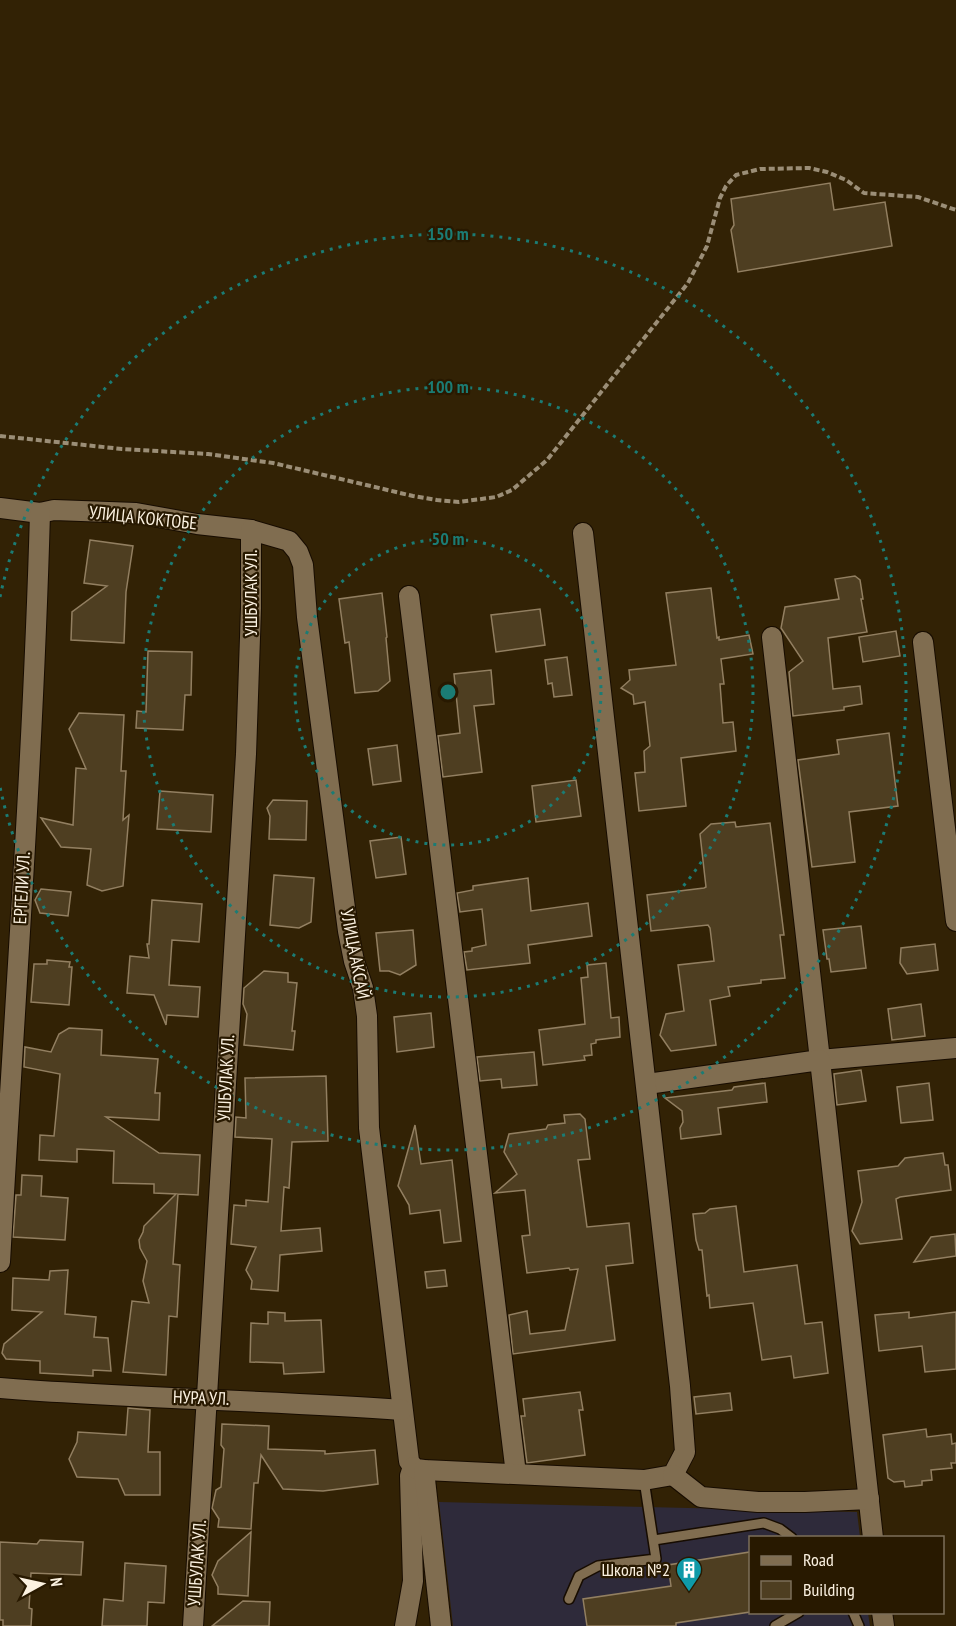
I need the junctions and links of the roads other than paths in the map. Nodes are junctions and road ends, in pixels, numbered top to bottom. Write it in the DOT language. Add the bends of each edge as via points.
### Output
graph roads {
  1 [pos="0,508"];
  2 [pos="40,513"];
  3 [pos="251,530"];
  4 [pos="583,533"];
  5 [pos="409,596"];
  6 [pos="772,637"];
  7 [pos="923,642"];
  8 [pos="956,921"];
  9 [pos="956,1048"];
  10 [pos="820,1060"];
  11 [pos="647,1084"];
  12 [pos="0,1262"];
  13 [pos="0,1388"];
  14 [pos="207,1398"];
  15 [pos="402,1410"];
  16 [pos="418,1468"];
  17 [pos="516,1474"];
  18 [pos="673,1475"];
  19 [pos="644,1480"];
  20 [pos="869,1499"];
  21 [pos="789,1536"];
  22 [pos="873,1536"];
  23 [pos="654,1540"];
  24 [pos="569,1599"];
  25 [pos="796,1614"];
  26 [pos="193,1626"];
  27 [pos="405,1626"];
  28 [pos="441,1626"];
  29 [pos="775,1626"];
  1 -- 2 [label="street, УЛИЦА КОКТОБЕ"];
  2 -- 3 [label="street, УЛИЦА КОКТОБЕ" via="136,513"];
  2 -- 12 [label="street, ЕРГЕЛИ УЛ."];
  3 -- 14 [label="street, УШБУЛАК УЛ." via="246,743"];
  3 -- 15 [label="street, УЛИЦА АКСАЙ" via="289,542 303,565 348,931 367,1016 369,1128"];
  4 -- 11 [label="street"];
  5 -- 17 [label="street"];
  6 -- 10 [label="street"];
  7 -- 8 [label="street"];
  9 -- 10 [label="street"];
  10 -- 11 [label="street"];
  10 -- 20 [label="street"];
  11 -- 18 [label="street" via="685,1452"];
  13 -- 14 [label="street, НУРА УЛ." via="96,1396"];
  14 -- 15 [label="street, НУРА УЛ."];
  14 -- 26 [label="street, УШБУЛАК УЛ."];
  15 -- 16 [label="street, УЛИЦА АКСАЙ" via="409,1461"];
  16 -- 17 [label="street"];
  16 -- 27 [label="street" via="410,1476 413,1581"];
  16 -- 28 [label="street"];
  17 -- 19 [label="street"];
  18 -- 19 [label="street"];
  18 -- 20 [label="street" via="701,1497 758,1502"];
  19 -- 23 [label="lane"];
  20 -- 22 [label="street"];
  21 -- 23 [label="lane" via="764,1523"];
  23 -- 24 [label="lane" via="656,1559 598,1566 579,1576"];
  25 -- 29 [label="lane"];
}
